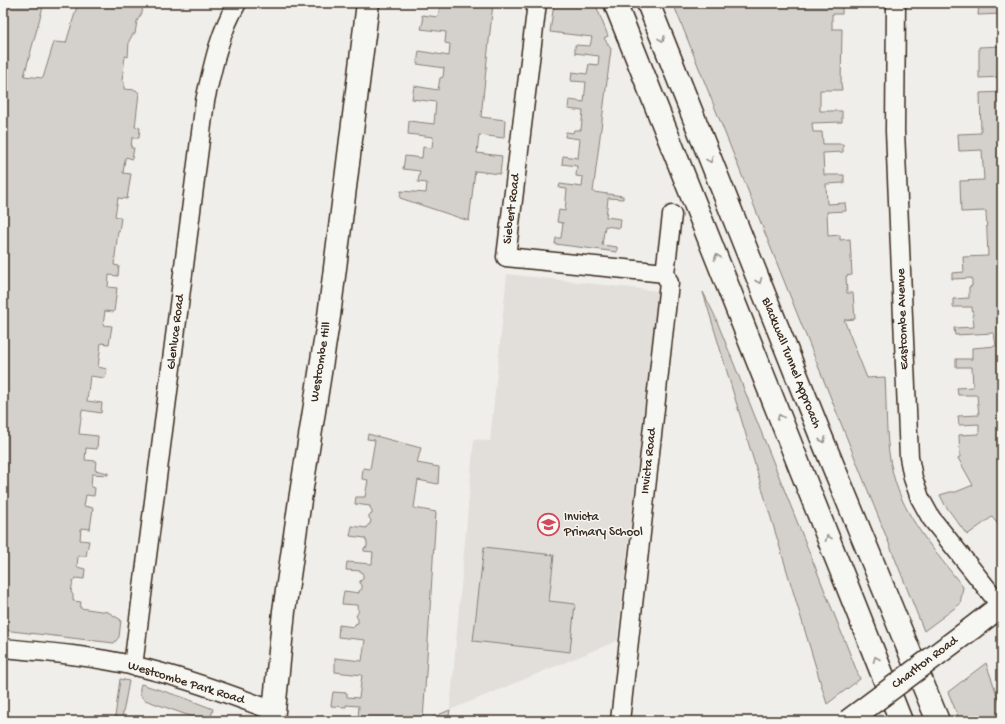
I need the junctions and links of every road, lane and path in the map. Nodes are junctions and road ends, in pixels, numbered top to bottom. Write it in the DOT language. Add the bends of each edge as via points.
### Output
graph roads {
  1 [pos="237,3"];
  2 [pos="368,3"];
  3 [pos="537,3"];
  4 [pos="615,3"];
  5 [pos="648,3"];
  6 [pos="896,3"];
  7 [pos="672,215"];
  8 [pos="665,273"];
  9 [pos="1001,606"];
  10 [pos="3,648"];
  11 [pos="133,666"];
  12 [pos="273,715"];
  13 [pos="620,721"];
  14 [pos="848,721"];
  15 [pos="901,721"];
  16 [pos="938,721"];
  1 -- 11 [label="street, Glenluce Road" via="214,57 205,101"];
  2 -- 12 [label="main road, Westcombe Hill" via="329,316 284,611"];
  3 -- 8 [label="street, Siebert Road" via="506,256"];
  15 -- 4 [label="main road, one-way"];
  5 -- 16 [label="main road, Blackwall Tunnel Approach, one-way"];
  6 -- 9 [label="street, Eastcombe Avenue" via="895,131 909,457 920,498 931,518"];
  7 -- 8 [label="street, Invicta Road"];
  8 -- 13 [label="street, Invicta Road" via="669,283"];
  9 -- 14 [label="main road, Charlton Road, bridge"];
  10 -- 11 [label="street, Westcombe Park Road"];
  11 -- 12 [label="street, Westcombe Park Road" via="169,675 263,707"];
}
